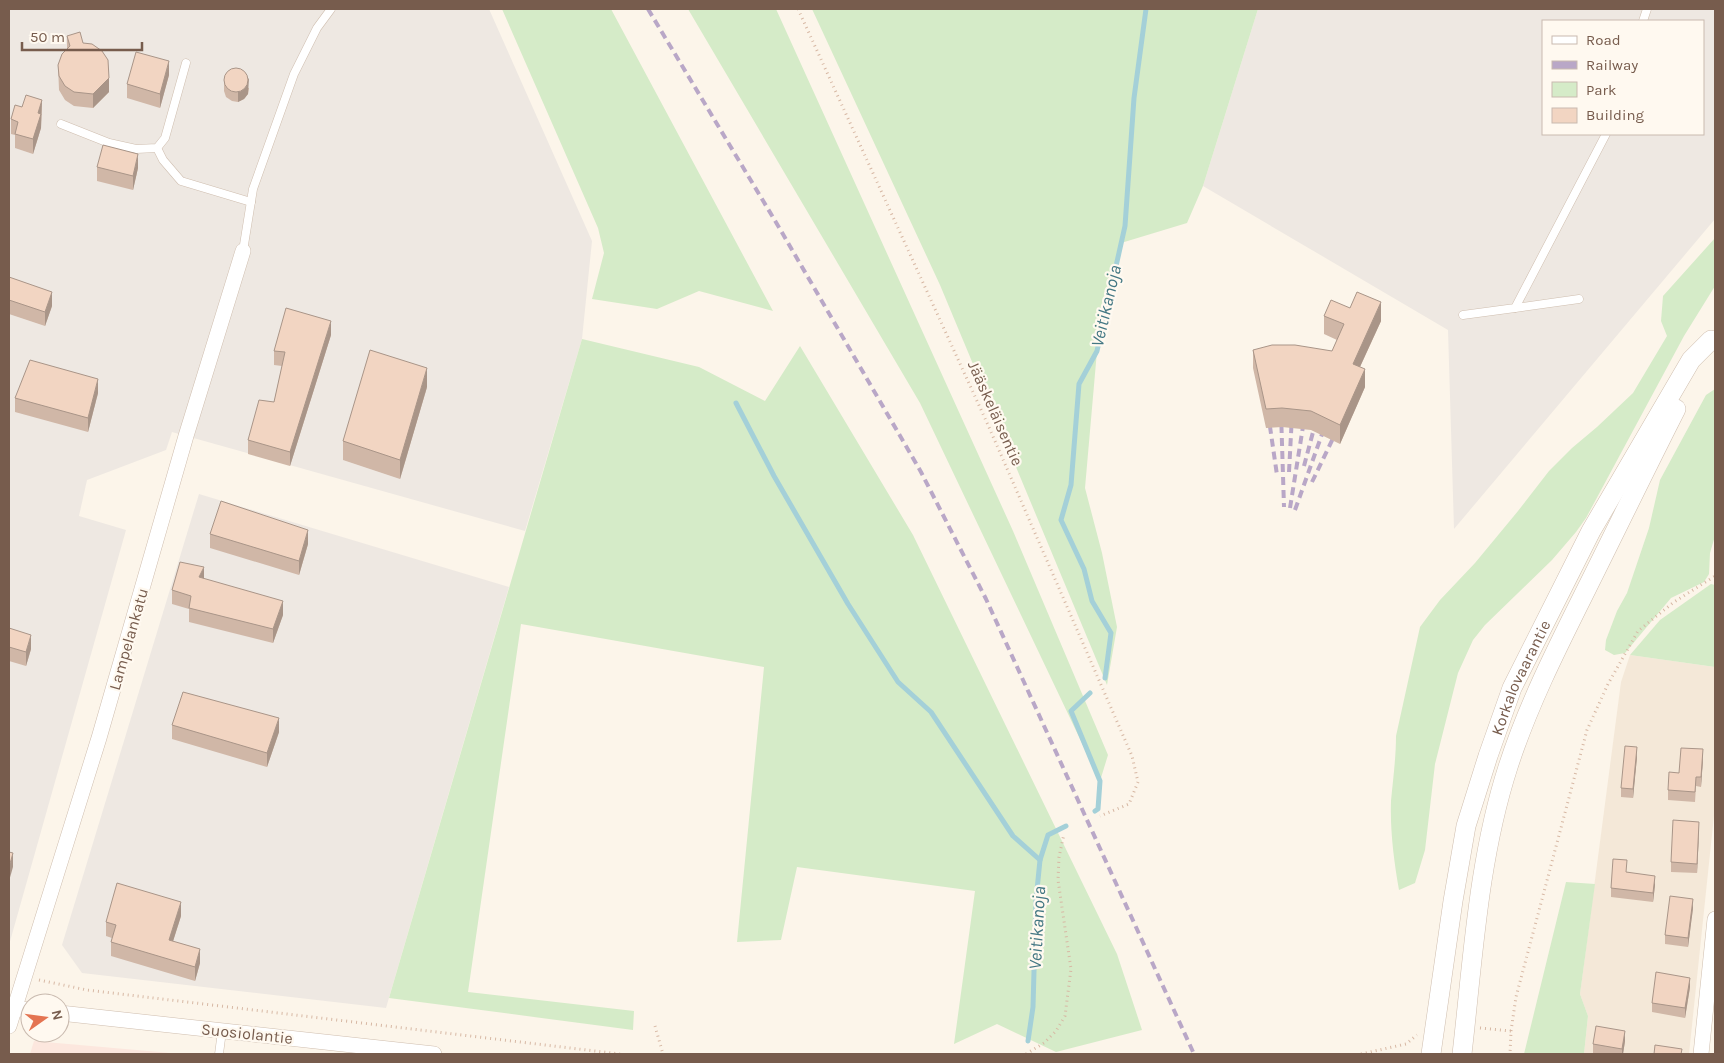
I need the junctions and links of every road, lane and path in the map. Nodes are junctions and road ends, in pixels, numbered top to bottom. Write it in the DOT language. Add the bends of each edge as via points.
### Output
graph roads {
  1 [pos="331,9"];
  2 [pos="798,9"];
  3 [pos="186,63"];
  4 [pos="61,124"];
  5 [pos="1605,135"];
  6 [pos="157,148"];
  7 [pos="251,202"];
  8 [pos="243,251"];
  9 [pos="1579,299"];
  10 [pos="1515,308"];
  11 [pos="1463,315"];
  12 [pos="1713,336"];
  13 [pos="1715,576"];
  14 [pos="1100,816"];
  15 [pos="1064,834"];
  16 [pos="1715,919"];
  17 [pos="24,977"];
  18 [pos="11,1008"];
  19 [pos="70,1014"];
  20 [pos="9,1026"];
  21 [pos="654,1026"];
  22 [pos="222,1031"];
  23 [pos="1511,1031"];
  24 [pos="1709,1032"];
  25 [pos="1419,1033"];
  26 [pos="219,1054"];
  27 [pos="434,1054"];
  28 [pos="620,1054"];
  29 [pos="663,1054"];
  30 [pos="1026,1054"];
  31 [pos="1361,1054"];
  32 [pos="1431,1054"];
  33 [pos="1462,1054"];
  34 [pos="1701,1054"];
  1 -- 7 [label="lane" via="317,28 294,74"];
  2 -- 14 [label="path, Jääskeläisentie" via="988,425 1132,756 1138,782 1129,804"];
  3 -- 6 [label="lane" via="165,138"];
  4 -- 6 [label="lane" via="109,143 136,149"];
  5 -- 10 [label="lane"];
  6 -- 7 [label="lane" via="181,181"];
  7 -- 8 [label="lane"];
  8 -- 17 [label="street, Lampelankatu" via="99,738"];
  9 -- 10 [label="lane"];
  10 -- 11 [label="lane"];
  12 -- 32 [label="street, Korkalovaarantie" via="1691,360 1591,531 1512,688 1466,826"];
  12 -- 33 [label="street, Korkalovaarantie" via="1565,632 1508,768 1491,832 1479,899"];
  13 -- 23 [label="path" via="1674,602 1638,631 1587,730 1516,997"];
  15 -- 30 [label="path" via="1058,880 1071,968 1065,1016 1044,1043"];
  16 -- 24 [label="street"];
  17 -- 18 [label="street, Lampelankatu"];
  17 -- 28 [label="path" via="96,991"];
  18 -- 20 [label="street, Lampelankatu"];
  19 -- 22 [label="street, Suosiolantie"];
  21 -- 29 [label="path"];
  22 -- 26 [label="lane"];
  22 -- 27 [label="street, Suosiolantie"];
  24 -- 34 [label="street"];
  25 -- 31 [label="path" via="1406,1044"];
}
